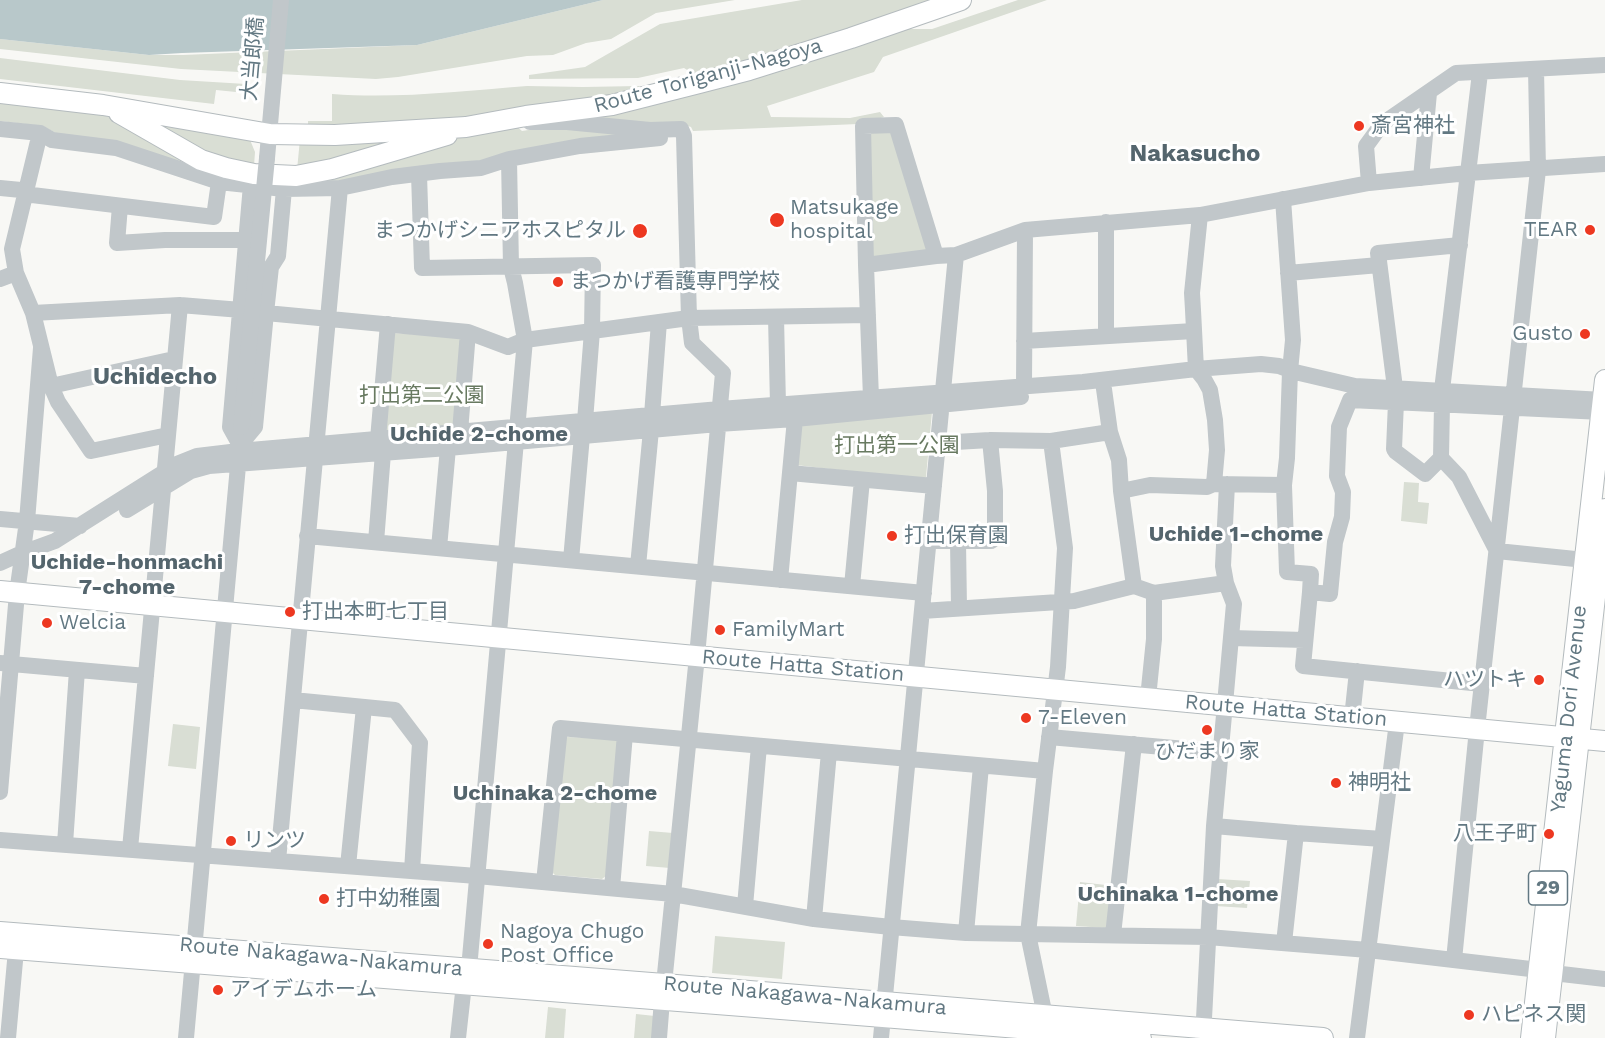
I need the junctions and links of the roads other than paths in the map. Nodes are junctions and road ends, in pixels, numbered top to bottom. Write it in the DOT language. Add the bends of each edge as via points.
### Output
graph roads {
  1 [pos="281,0"];
  2 [pos="961,0"];
  3 [pos="1605,65"];
  4 [pos="1536,69"];
  5 [pos="1480,73"];
  6 [pos="0,93"];
  7 [pos="1429,93"];
  8 [pos="103,105"];
  9 [pos="526,116"];
  10 [pos="466,127"];
  11 [pos="270,128"];
  12 [pos="0,129"];
  13 [pos="40,134"];
  14 [pos="684,135"];
  15 [pos="509,159"];
  16 [pos="1605,164"];
  17 [pos="1538,170"];
  18 [pos="1468,173"];
  19 [pos="419,174"];
  20 [pos="1421,178"];
  21 [pos="219,183"];
  22 [pos="1369,183"];
  23 [pos="251,185"];
  24 [pos="0,188"];
  25 [pos="340,188"];
  26 [pos="284,189"];
  27 [pos="25,192"];
  28 [pos="1283,199"];
  29 [pos="120,206"];
  30 [pos="1200,215"];
  31 [pos="1106,222"];
  32 [pos="1025,230"];
  33 [pos="247,240"];
  34 [pos="1460,245"];
  35 [pos="6,248"];
  36 [pos="956,255"];
  37 [pos="936,256"];
  38 [pos="866,265"];
  39 [pos="1379,265"];
  40 [pos="511,267"];
  41 [pos="1288,273"];
  42 [pos="8,276"];
  43 [pos="180,305"];
  44 [pos="241,310"];
  45 [pos="33,313"];
  46 [pos="266,313"];
  47 [pos="868,315"];
  48 [pos="776,317"];
  49 [pos="328,318"];
  50 [pos="689,318"];
  51 [pos="659,322"];
  52 [pos="388,324"];
  53 [pos="592,331"];
  54 [pos="1194,331"];
  55 [pos="468,332"];
  56 [pos="1106,335"];
  57 [pos="525,340"];
  58 [pos="1024,341"];
  59 [pos="41,348"];
  60 [pos="174,359"];
  61 [pos="1200,374"];
  62 [pos="1290,375"];
  63 [pos="1605,380"];
  64 [pos="51,386"];
  65 [pos="1024,386"];
  66 [pos="1104,389"];
  67 [pos="1395,395"];
  68 [pos="1442,397"];
  69 [pos="871,398"];
  70 [pos="942,398"];
  71 [pos="1513,401"];
  72 [pos="778,405"];
  73 [pos="1602,406"];
  74 [pos="719,417"];
  75 [pos="795,419"];
  76 [pos="651,423"];
  77 [pos="583,429"];
  78 [pos="460,432"];
  79 [pos="1110,432"];
  80 [pos="517,434"];
  81 [pos="168,435"];
  82 [pos="990,440"];
  83 [pos="1051,441"];
  84 [pos="938,443"];
  85 [pos="381,446"];
  86 [pos="448,448"];
  87 [pos="315,451"];
  88 [pos="239,453"];
  89 [pos="1441,458"];
  90 [pos="790,473"];
  91 [pos="164,480"];
  92 [pos="862,480"];
  93 [pos="1220,484"];
  94 [pos="1284,485"];
  95 [pos="934,486"];
  96 [pos="1122,491"];
  97 [pos="1605,509"];
  98 [pos="127,510"];
  99 [pos="0,519"];
  100 [pos="27,521"];
  101 [pos="80,526"];
  102 [pos="308,536"];
  103 [pos="928,540"];
  104 [pos="958,541"];
  105 [pos="376,542"];
  106 [pos="439,548"];
  107 [pos="1497,551"];
  108 [pos="22,553"];
  109 [pos="506,554"];
  110 [pos="571,560"];
  111 [pos="1597,562"];
  112 [pos="0,563"];
  113 [pos="638,566"];
  114 [pos="705,573"];
  115 [pos="780,580"];
  116 [pos="1226,583"];
  117 [pos="852,586"];
  118 [pos="1134,586"];
  119 [pos="9,592"];
  120 [pos="1310,592"];
  121 [pos="924,593"];
  122 [pos="1154,593"];
  123 [pos="1062,602"];
  124 [pos="153,606"];
  125 [pos="959,608"];
  126 [pos="922,611"];
  127 [pos="225,613"];
  128 [pos="300,620"];
  129 [pos="498,638"];
  130 [pos="1232,638"];
  131 [pos="1305,640"];
  132 [pos="697,656"];
  133 [pos="6,663"];
  134 [pos="77,670"];
  135 [pos="1357,671"];
  136 [pos="146,676"];
  137 [pos="916,676"];
  138 [pos="1482,684"];
  139 [pos="1055,690"];
  140 [pos="1148,698"];
  141 [pos="293,700"];
  142 [pos="1225,706"];
  143 [pos="364,707"];
  144 [pos="1352,718"];
  145 [pos="1397,722"];
  146 [pos="1477,729"];
  147 [pos="625,734"];
  148 [pos="1049,737"];
  149 [pos="1573,738"];
  150 [pos="689,740"];
  151 [pos="1605,741"];
  152 [pos="1134,744"];
  153 [pos="759,746"];
  154 [pos="829,752"];
  155 [pos="1220,752"];
  156 [pos="908,759"];
  157 [pos="981,766"];
  158 [pos="1045,771"];
  159 [pos="0,792"];
  160 [pos="1214,826"];
  161 [pos="1296,833"];
  162 [pos="1382,839"];
  163 [pos="0,840"];
  164 [pos="65,844"];
  165 [pos="130,849"];
  166 [pos="202,855"];
  167 [pos="278,861"];
  168 [pos="348,866"];
  169 [pos="412,871"];
  170 [pos="477,876"];
  171 [pos="544,882"];
  172 [pos="612,888"];
  173 [pos="673,894"];
  174 [pos="745,906"];
  175 [pos="814,919"];
  176 [pos="891,927"];
  177 [pos="0,932"];
  178 [pos="966,933"];
  179 [pos="1028,934"];
  180 [pos="1113,935"];
  181 [pos="1208,937"];
  182 [pos="1284,943"];
  183 [pos="8,949"];
  184 [pos="1368,950"];
  185 [pos="194,955"];
  186 [pos="1454,960"];
  187 [pos="1546,972"];
  188 [pos="466,976"];
  189 [pos="1605,979"];
  190 [pos="663,992"];
  191 [pos="883,1010"];
  192 [pos="1048,1028"];
  193 [pos="1203,1033"];
  194 [pos="9,1038"];
  195 [pos="186,1038"];
  196 [pos="458,1038"];
  197 [pos="658,1038"];
  198 [pos="881,1038"];
  199 [pos="1141,1038"];
  200 [pos="1323,1038"];
  201 [pos="1357,1038"];
  202 [pos="1531,1038"];
  203 [pos="1545,1038"];
  1 -- 11 [label="street, 大当郎橋"];
  2 -- 9 [label="main road, Route Toriganji-Nagoya" via="749,70 612,105"];
  3 -- 4 [label="street"];
  4 -- 5 [label="street"];
  4 -- 17 [label="street"];
  5 -- 7 [label="street" via="1456,73"];
  5 -- 18 [label="street"];
  6 -- 8 [label="main road"];
  7 -- 20 [label="street"];
  7 -- 22 [label="street" via="1382,124 1366,146"];
  8 -- 10 [label="main road" via="201,160 254,174 296,176 332,170"];
  8 -- 11 [label="main road, Route Toriganji-Nagoya"];
  9 -- 10 [label="main road, Route Toriganji-Nagoya"];
  9 -- 14 [label="street" via="530,123 681,129"];
  10 -- 11 [label="main road, Route Toriganji-Nagoya" via="335,135"];
  11 -- 88 [label="street, 大当郎橋, bridge"];
  12 -- 13 [label="street"];
  13 -- 21 [label="street" via="52,140 116,148"];
  13 -- 27 [label="street"];
  14 -- 15 [label="street" via="580,146"];
  14 -- 50 [label="street"];
  15 -- 19 [label="street" via="481,168"];
  15 -- 40 [label="street"];
  16 -- 17 [label="street"];
  17 -- 18 [label="street"];
  17 -- 71 [label="street"];
  18 -- 20 [label="street"];
  18 -- 34 [label="street"];
  19 -- 25 [label="street"];
  19 -- 40 [label="street" via="422,268"];
  20 -- 22 [label="street"];
  21 -- 23 [label="street"];
  21 -- 29 [label="street" via="214,217"];
  22 -- 28 [label="street"];
  23 -- 26 [label="street"];
  23 -- 33 [label="street"];
  24 -- 27 [label="street"];
  25 -- 26 [label="street"];
  25 -- 49 [label="street"];
  26 -- 46 [label="street" via="278,256 271,267"];
  27 -- 29 [label="street"];
  27 -- 35 [label="street"];
  28 -- 30 [label="street"];
  28 -- 41 [label="street"];
  29 -- 33 [label="street" via="117,243"];
  30 -- 31 [label="street"];
  30 -- 54 [label="street" via="1192,293"];
  31 -- 32 [label="street"];
  31 -- 56 [label="street"];
  32 -- 36 [label="street"];
  32 -- 58 [label="street"];
  33 -- 44 [label="street"];
  34 -- 39 [label="street" via="1378,253"];
  34 -- 68 [label="street"];
  35 -- 42 [label="street"];
  36 -- 37 [label="street"];
  36 -- 70 [label="street"];
  37 -- 38 [label="street"];
  37 -- 38 [label="street" via="896,125 863,126"];
  38 -- 47 [label="street"];
  39 -- 41 [label="street"];
  39 -- 67 [label="street"];
  40 -- 53 [label="street" via="593,265"];
  40 -- 57 [label="street"];
  41 -- 62 [label="street" via="1293,340"];
  42 -- 45 [label="street"];
  43 -- 44 [label="street"];
  43 -- 45 [label="street"];
  43 -- 60 [label="street"];
  44 -- 88 [label="street" via="230,427"];
  45 -- 59 [label="street"];
  46 -- 49 [label="street"];
  46 -- 88 [label="street" via="255,427"];
  47 -- 48 [label="street"];
  47 -- 69 [label="street"];
  48 -- 50 [label="street"];
  48 -- 72 [label="street"];
  49 -- 52 [label="street"];
  49 -- 87 [label="street"];
  50 -- 51 [label="street"];
  50 -- 74 [label="street" via="692,343 723,374"];
  51 -- 53 [label="street"];
  51 -- 76 [label="street"];
  52 -- 55 [label="street"];
  52 -- 85 [label="street"];
  53 -- 57 [label="street"];
  53 -- 77 [label="street"];
  54 -- 56 [label="street"];
  54 -- 61 [label="street"];
  55 -- 57 [label="street" via="508,347"];
  55 -- 78 [label="street"];
  56 -- 58 [label="street"];
  57 -- 80 [label="street"];
  58 -- 65 [label="street"];
  59 -- 64 [label="street"];
  59 -- 100 [label="street"];
  60 -- 64 [label="street"];
  60 -- 81 [label="street"];
  61 -- 62 [label="street" via="1261,364 1279,366"];
  61 -- 65 [label="street"];
  61 -- 66 [label="street"];
  61 -- 93 [label="street" via="1210,390"];
  62 -- 67 [label="street"];
  62 -- 94 [label="street"];
  63 -- 73 [label="main road, Yaguma Dori Avenue / 29"];
  64 -- 81 [label="street" via="91,451"];
  65 -- 70 [label="street"];
  66 -- 70 [label="street"];
  66 -- 79 [label="street"];
  67 -- 68 [label="street"];
  67 -- 89 [label="street" via="1396,452 1425,474"];
  67 -- 120 [label="street" via="1350,400 1339,428 1337,476 1343,492 1342,517 1335,542 1330,594"];
  68 -- 71 [label="street"];
  68 -- 89 [label="street"];
  69 -- 70 [label="street"];
  69 -- 72 [label="street"];
  70 -- 75 [label="street"];
  70 -- 84 [label="street"];
  71 -- 73 [label="street"];
  71 -- 107 [label="street"];
  72 -- 74 [label="street"];
  73 -- 111 [label="main road, Yaguma Dori Avenue / 29"];
  74 -- 75 [label="street"];
  74 -- 76 [label="street"];
  74 -- 114 [label="street"];
  75 -- 90 [label="street"];
  76 -- 77 [label="street"];
  76 -- 113 [label="street"];
  77 -- 80 [label="street"];
  77 -- 110 [label="street"];
  78 -- 80 [label="street"];
  78 -- 85 [label="street"];
  79 -- 83 [label="street"];
  79 -- 96 [label="street" via="1119,460"];
  80 -- 86 [label="street"];
  80 -- 109 [label="street"];
  81 -- 91 [label="street"];
  82 -- 83 [label="street"];
  82 -- 84 [label="street"];
  82 -- 104 [label="street" via="995,538"];
  83 -- 123 [label="street" via="1065,548"];
  84 -- 95 [label="street"];
  85 -- 86 [label="street"];
  85 -- 87 [label="street"];
  85 -- 105 [label="street"];
  86 -- 106 [label="street"];
  87 -- 88 [label="street"];
  87 -- 102 [label="street"];
  88 -- 91 [label="street" via="197,456 177,464"];
  88 -- 127 [label="street, 大当郎橋"];
  89 -- 107 [label="street" via="1459,477"];
  90 -- 92 [label="street"];
  90 -- 115 [label="street"];
  91 -- 98 [label="street"];
  91 -- 101 [label="street"];
  91 -- 124 [label="street"];
  92 -- 95 [label="street"];
  92 -- 117 [label="street"];
  93 -- 94 [label="street"];
  93 -- 96 [label="street" via="1150,485"];
  93 -- 116 [label="street"];
  94 -- 120 [label="street" via="1287,572 1311,574"];
  95 -- 103 [label="street"];
  96 -- 118 [label="street"];
  97 -- 111 [label="main road, Yaguma Dori Avenue / 29"];
  99 -- 100 [label="street"];
  100 -- 101 [label="street"];
  100 -- 108 [label="street"];
  101 -- 108 [label="street" via="55,541"];
  102 -- 105 [label="street"];
  102 -- 128 [label="street"];
  103 -- 104 [label="street"];
  103 -- 121 [label="street"];
  104 -- 125 [label="street"];
  105 -- 106 [label="street"];
  106 -- 109 [label="street"];
  107 -- 111 [label="street"];
  107 -- 138 [label="street"];
  108 -- 112 [label="street"];
  108 -- 119 [label="street"];
  109 -- 110 [label="street"];
  109 -- 129 [label="street"];
  110 -- 113 [label="street"];
  111 -- 149 [label="main road, Yaguma Dori Avenue / 29"];
  113 -- 114 [label="street"];
  114 -- 115 [label="street"];
  114 -- 132 [label="street"];
  115 -- 117 [label="street"];
  116 -- 122 [label="street"];
  116 -- 130 [label="street" via="1234,604"];
  117 -- 121 [label="street"];
  118 -- 122 [label="street"];
  118 -- 123 [label="street"];
  119 -- 124 [label="main road, Route Hatta Station"];
  119 -- 133 [label="street"];
  120 -- 131 [label="street"];
  121 -- 126 [label="street"];
  122 -- 140 [label="street"];
  123 -- 125 [label="street"];
  123 -- 139 [label="street"];
  124 -- 127 [label="main road, Route Hatta Station"];
  124 -- 136 [label="street"];
  125 -- 126 [label="street"];
  126 -- 137 [label="street"];
  127 -- 128 [label="main road, Route Hatta Station"];
  127 -- 166 [label="street, 大当郎橋"];
  128 -- 129 [label="main road, Route Hatta Station"];
  128 -- 141 [label="street"];
  129 -- 132 [label="main road, Route Hatta Station"];
  129 -- 170 [label="street"];
  130 -- 131 [label="street"];
  130 -- 142 [label="street"];
  131 -- 135 [label="street" via="1304,666"];
  132 -- 137 [label="main road, Route Hatta Station"];
  132 -- 150 [label="street"];
  133 -- 134 [label="street"];
  133 -- 159 [label="street"];
  134 -- 136 [label="street"];
  134 -- 164 [label="street"];
  135 -- 138 [label="street"];
  135 -- 144 [label="street"];
  136 -- 165 [label="street"];
  137 -- 139 [label="main road, Route Hatta Station"];
  137 -- 156 [label="street"];
  138 -- 146 [label="street"];
  139 -- 140 [label="main road, Route Hatta Station"];
  139 -- 148 [label="street"];
  140 -- 142 [label="main road, Route Hatta Station"];
  141 -- 143 [label="street"];
  141 -- 167 [label="street"];
  142 -- 144 [label="main road, Route Hatta Station"];
  142 -- 155 [label="street"];
  143 -- 168 [label="street"];
  143 -- 169 [label="street" via="395,710 420,743"];
  144 -- 145 [label="main road, Route Hatta Station"];
  145 -- 146 [label="main road, Route Hatta Station"];
  145 -- 162 [label="street"];
  146 -- 149 [label="main road, Route Hatta Station"];
  146 -- 186 [label="street"];
  147 -- 150 [label="street"];
  147 -- 171 [label="street" via="560,728"];
  147 -- 172 [label="street"];
  148 -- 152 [label="street"];
  148 -- 158 [label="street"];
  149 -- 151 [label="main road, Route Hatta Station"];
  149 -- 187 [label="main road, Yaguma Dori Avenue / 29"];
  150 -- 153 [label="street"];
  150 -- 173 [label="street"];
  152 -- 155 [label="street"];
  152 -- 180 [label="street"];
  153 -- 154 [label="street"];
  153 -- 174 [label="street"];
  154 -- 156 [label="street"];
  154 -- 175 [label="street"];
  155 -- 160 [label="street"];
  156 -- 157 [label="street"];
  156 -- 176 [label="street"];
  157 -- 158 [label="street"];
  157 -- 178 [label="street"];
  158 -- 179 [label="street"];
  160 -- 161 [label="street"];
  160 -- 181 [label="street"];
  161 -- 162 [label="street"];
  161 -- 182 [label="street"];
  162 -- 184 [label="street"];
  163 -- 164 [label="street"];
  164 -- 165 [label="street"];
  165 -- 166 [label="street"];
  166 -- 167 [label="street"];
  166 -- 185 [label="street, 大当郎橋"];
  167 -- 168 [label="street"];
  168 -- 169 [label="street"];
  169 -- 170 [label="street"];
  170 -- 171 [label="street"];
  170 -- 188 [label="street"];
  171 -- 172 [label="street"];
  172 -- 173 [label="street"];
  173 -- 174 [label="street"];
  173 -- 190 [label="street"];
  174 -- 175 [label="street"];
  175 -- 176 [label="street"];
  176 -- 178 [label="street"];
  176 -- 191 [label="street"];
  177 -- 185 [label="main road, Route Nakagawa-Nakamura"];
  178 -- 179 [label="street"];
  179 -- 180 [label="street"];
  179 -- 192 [label="street"];
  180 -- 181 [label="street"];
  181 -- 182 [label="street"];
  181 -- 193 [label="street"];
  182 -- 184 [label="street"];
  183 -- 185 [label="main road, Route Nakagawa-Nakamura"];
  183 -- 194 [label="street"];
  184 -- 186 [label="street"];
  184 -- 201 [label="street"];
  185 -- 188 [label="main road, Route Nakagawa-Nakamura"];
  185 -- 195 [label="street, 大当郎橋"];
  186 -- 187 [label="street"];
  187 -- 189 [label="street"];
  187 -- 202 [label="main road, Yaguma Dori Avenue / 29"];
  187 -- 203 [label="main road, Yaguma Dori Avenue / 29"];
  188 -- 190 [label="main road, Route Nakagawa-Nakamura"];
  188 -- 196 [label="street"];
  190 -- 191 [label="main road, Route Nakagawa-Nakamura"];
  190 -- 197 [label="street"];
  191 -- 192 [label="main road, Route Nakagawa-Nakamura"];
  191 -- 198 [label="street"];
  192 -- 193 [label="main road, Route Nakagawa-Nakamura"];
  192 -- 199 [label="main road, Route Nakagawa-Nakamura"];
  193 -- 200 [label="main road, Route Nakagawa-Nakamura"];
}
